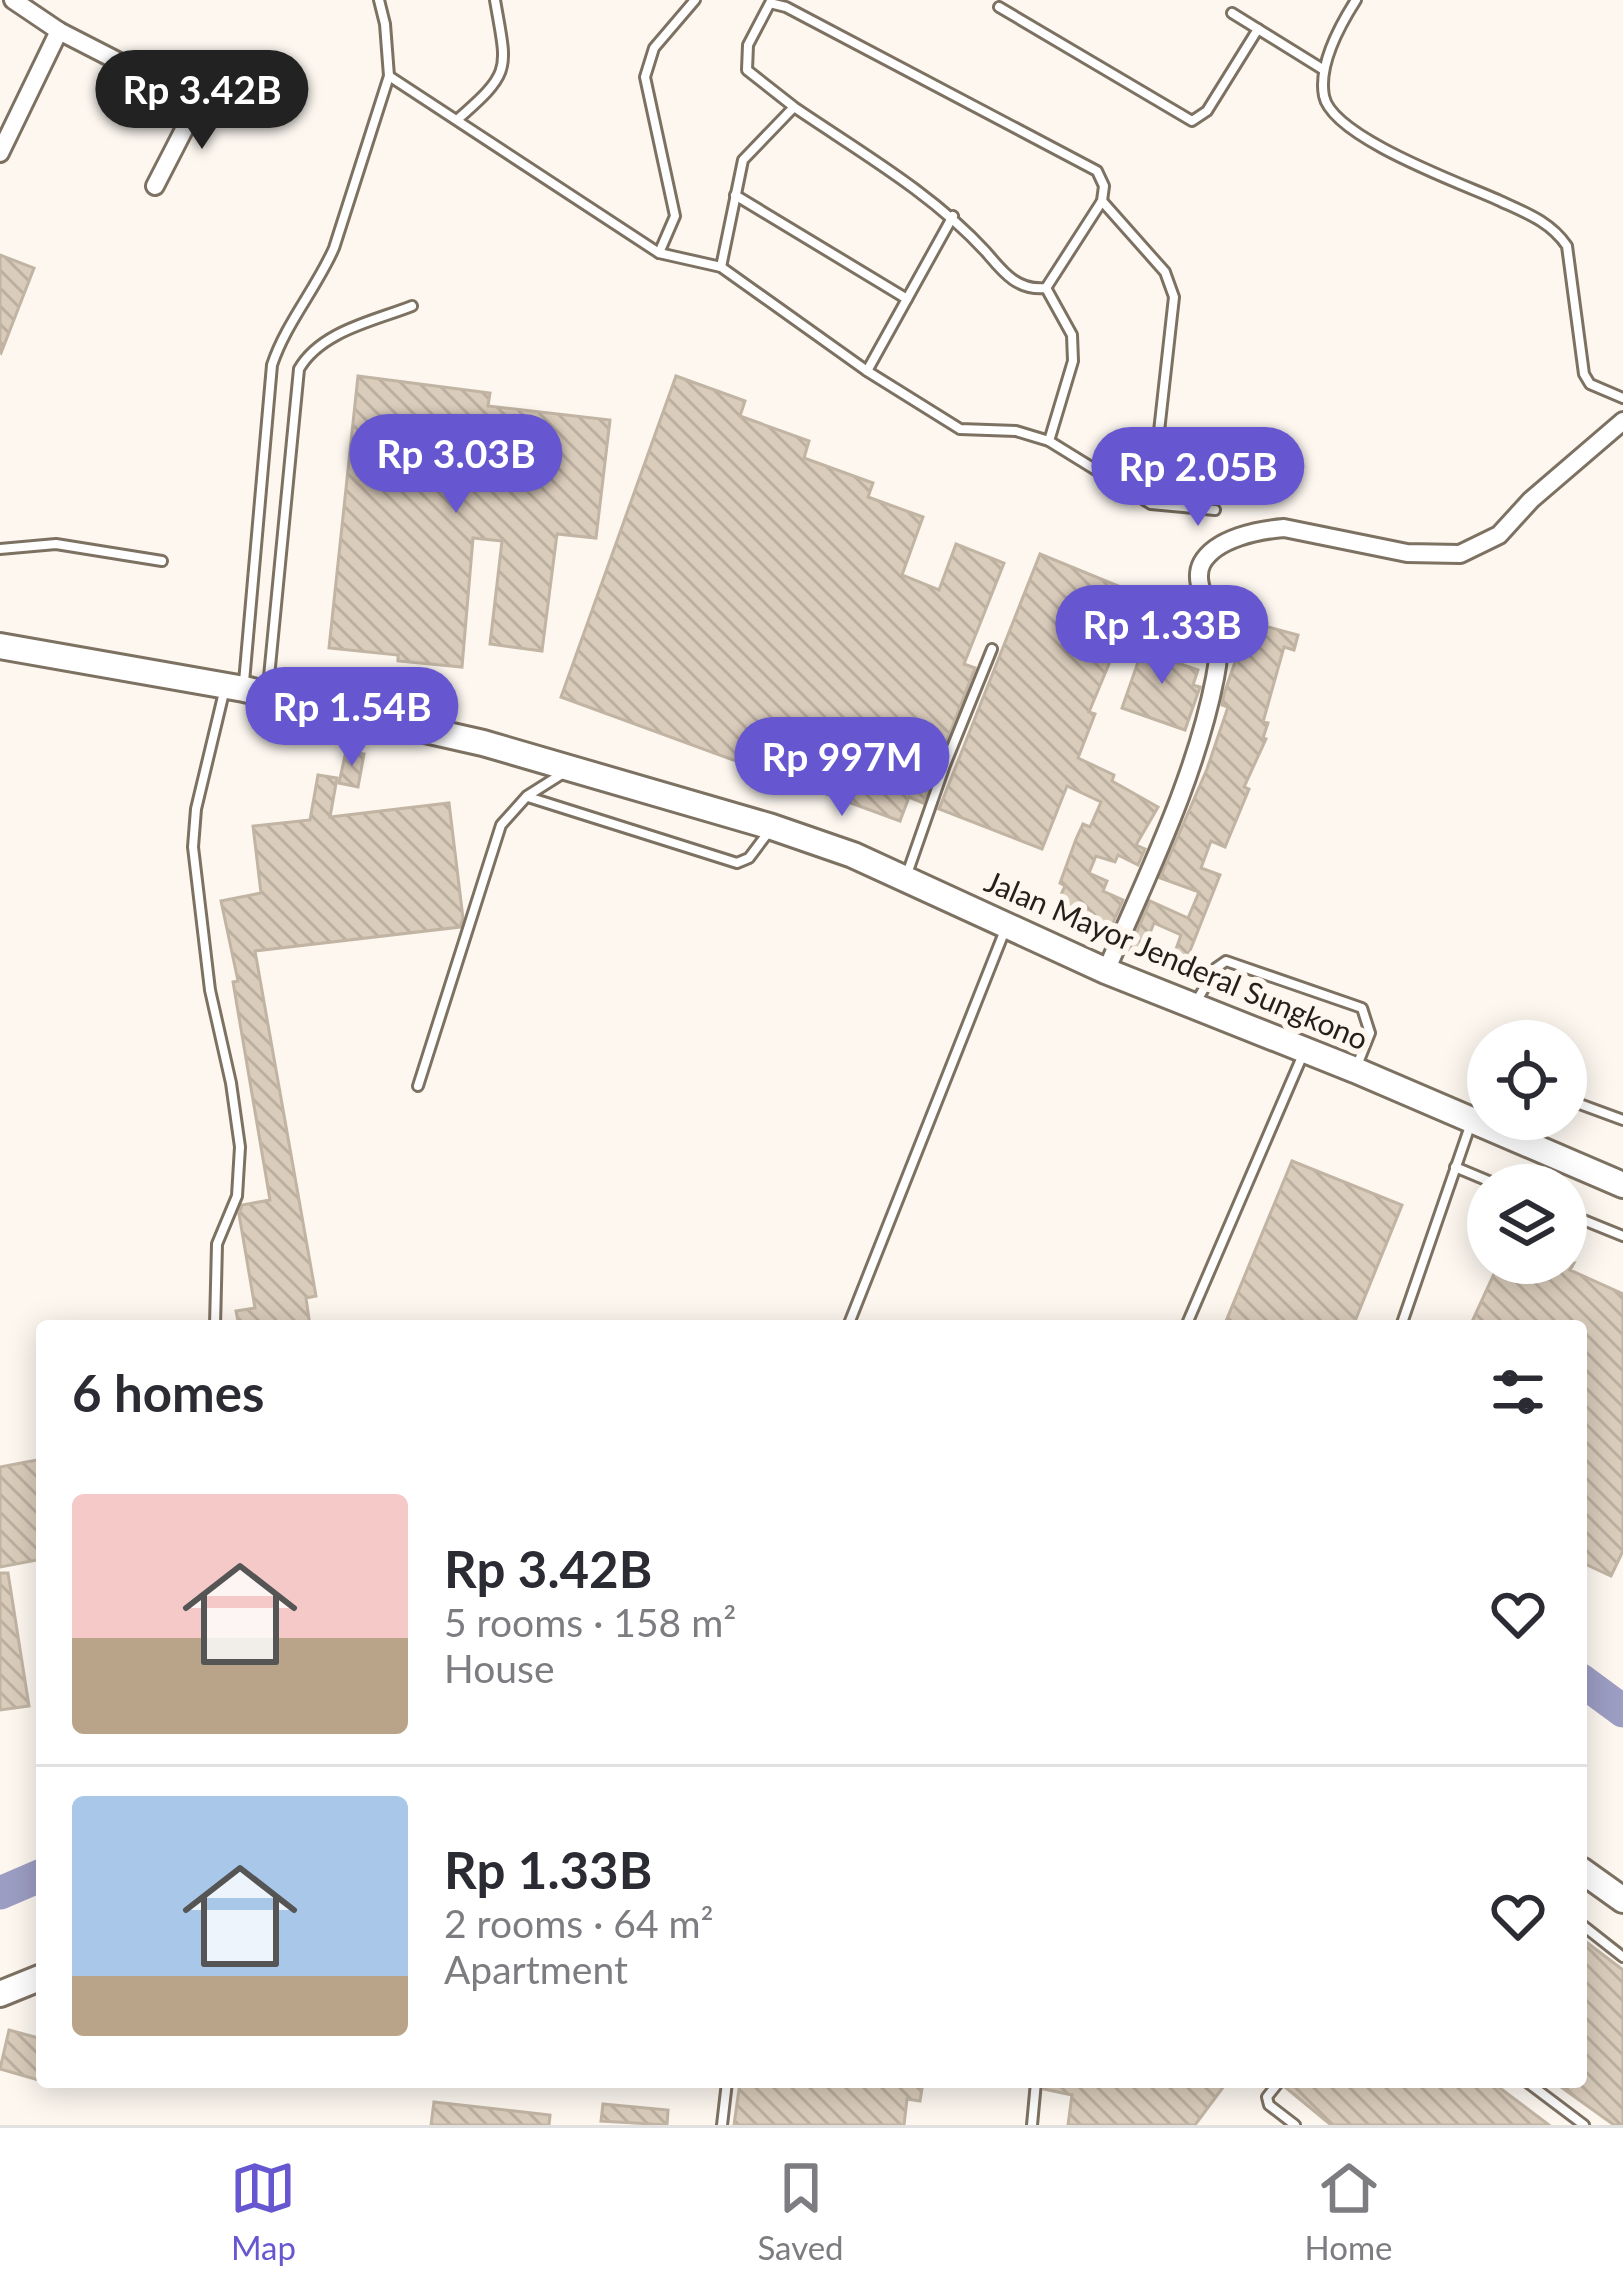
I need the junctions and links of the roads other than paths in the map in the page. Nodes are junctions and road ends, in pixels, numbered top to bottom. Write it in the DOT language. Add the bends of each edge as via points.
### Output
graph roads {
  1 [pos="13,0"];
  2 [pos="379,0"];
  3 [pos="495,0"];
  4 [pos="695,0"];
  5 [pos="1356,0"];
  6 [pos="999,7"];
  7 [pos="1232,14"];
  8 [pos="1258,29"];
  9 [pos="59,31"];
  10 [pos="1324,70"];
  11 [pos="388,76"];
  12 [pos="794,107"];
  13 [pos="458,119"];
  14 [pos="0,153"];
  15 [pos="155,187"];
  16 [pos="735,195"];
  17 [pos="1102,201"];
  18 [pos="953,216"];
  19 [pos="659,253"];
  20 [pos="721,267"];
  21 [pos="1046,288"];
  22 [pos="908,299"];
  23 [pos="412,306"];
  24 [pos="867,371"];
  25 [pos="1623,398"];
  26 [pos="1623,421"];
  27 [pos="1049,441"];
  28 [pos="1151,504"];
  29 [pos="1215,510"];
  30 [pos="0,549"];
  31 [pos="162,561"];
  32 [pos="0,646"];
  33 [pos="992,649"];
  34 [pos="246,690"];
  35 [pos="572,769"];
  36 [pos="527,796"];
  37 [pos="772,827"];
  38 [pos="906,878"];
  39 [pos="1007,923"];
  40 [pos="1106,971"];
  41 [pos="1194,1006"];
  42 [pos="1304,1051"];
  43 [pos="1355,1070"];
  44 [pos="418,1086"];
  45 [pos="1587,1107"];
  46 [pos="1467,1117"];
  47 [pos="1623,1120"];
  48 [pos="1467,1133"];
  49 [pos="1520,1140"];
  50 [pos="1455,1167"];
  51 [pos="1467,1172"];
  52 [pos="1623,1185"];
  53 [pos="1587,1221"];
  54 [pos="1623,1236"];
  55 [pos="215,1320"];
  56 [pos="850,1320"];
  57 [pos="1189,1320"];
  58 [pos="1403,1320"];
  59 [pos="1587,1874"];
  60 [pos="1623,1900"];
  61 [pos="1587,1929"];
  62 [pos="1623,1957"];
  63 [pos="36,1979"];
  64 [pos="0,1994"];
  65 [pos="726,2088"];
  66 [pos="1035,2088"];
  67 [pos="1274,2088"];
  68 [pos="1535,2088"];
  69 [pos="722,2125"];
  70 [pos="1032,2125"];
  71 [pos="1295,2125"];
  72 [pos="1584,2125"];
  1 -- 9 [label="street"];
  2 -- 11 [label="lane"];
  3 -- 13 [label="lane" via="505,61 499,83"];
  4 -- 19 [label="lane" via="654,48 644,77 675,216"];
  5 -- 10 [label="lane"];
  6 -- 8 [label="lane" via="1192,122"];
  7 -- 8 [label="lane"];
  8 -- 10 [label="lane"];
  9 -- 14 [label="street"];
  9 -- 15 [label="street" via="190,104"];
  10 -- 25 [label="lane" via="1324,100 1358,137 1559,234 1584,374 1590,385"];
  11 -- 13 [label="lane"];
  11 -- 34 [label="lane" via="334,248 272,365"];
  12 -- 16 [label="lane" via="743,160"];
  12 -- 17 [label="lane" via="747,70 748,45 770,3 1097,171"];
  12 -- 18 [label="lane"];
  13 -- 19 [label="lane"];
  16 -- 20 [label="lane"];
  16 -- 22 [label="lane"];
  17 -- 21 [label="lane"];
  17 -- 28 [label="lane" via="1165,272 1174,298"];
  18 -- 21 [label="lane" via="1010,279"];
  18 -- 22 [label="lane"];
  19 -- 20 [label="lane"];
  20 -- 24 [label="lane"];
  21 -- 27 [label="lane" via="1072,335 1073,362"];
  22 -- 24 [label="lane"];
  23 -- 34 [label="lane" via="321,342 299,369 268,656"];
  24 -- 27 [label="lane" via="960,429"];
  26 -- 40 [label="street" via="1498,535 1460,554 1407,553 1284,528 1206,557 1201,589 1218,665 1208,713"];
  27 -- 28 [label="lane"];
  28 -- 29 [label="lane"];
  30 -- 31 [label="lane" via="56,544"];
  32 -- 34 [label="main road, Jalan Mayor Jenderal Sungkono"];
  33 -- 38 [label="lane"];
  34 -- 35 [label="main road, Jalan Mayor Jenderal Sungkono"];
  34 -- 55 [label="lane" via="196,809 193,847 240,1147 237,1196 217,1244"];
  35 -- 36 [label="lane"];
  35 -- 37 [label="main road, Jalan Mayor Jenderal Sungkono"];
  36 -- 37 [label="lane" via="737,862"];
  36 -- 44 [label="lane" via="501,825"];
  37 -- 38 [label="main road, Jalan Mayor Jenderal Sungkono"];
  38 -- 39 [label="main road, Jalan Mayor Jenderal Sungkono"];
  39 -- 40 [label="main road, Jalan Mayor Jenderal Sungkono"];
  39 -- 56 [label="lane"];
  40 -- 41 [label="main road, Jalan Mayor Jenderal Sungkono"];
  41 -- 42 [label="main road, Jalan Mayor Jenderal Sungkono"];
  41 -- 43 [label="lane" via="1226,961 1362,1008 1370,1033"];
  42 -- 43 [label="main road, Jalan Mayor Jenderal Sungkono"];
  42 -- 57 [label="lane"];
  43 -- 46 [label="main road, Jalan Mayor Jenderal Sungkono"];
  45 -- 47 [label="lane"];
  48 -- 50 [label="lane"];
  49 -- 52 [label="main road, Jalan Mayor Jenderal Sungkono"];
  50 -- 51 [label="lane"];
  50 -- 58 [label="lane"];
  53 -- 54 [label="lane"];
  59 -- 60 [label="main road"];
  61 -- 62 [label="lane"];
  63 -- 64 [label="main road"];
  65 -- 69 [label="lane"];
  66 -- 70 [label="lane"];
  67 -- 71 [label="lane" via="1268,2105"];
  68 -- 72 [label="lane"];
}
